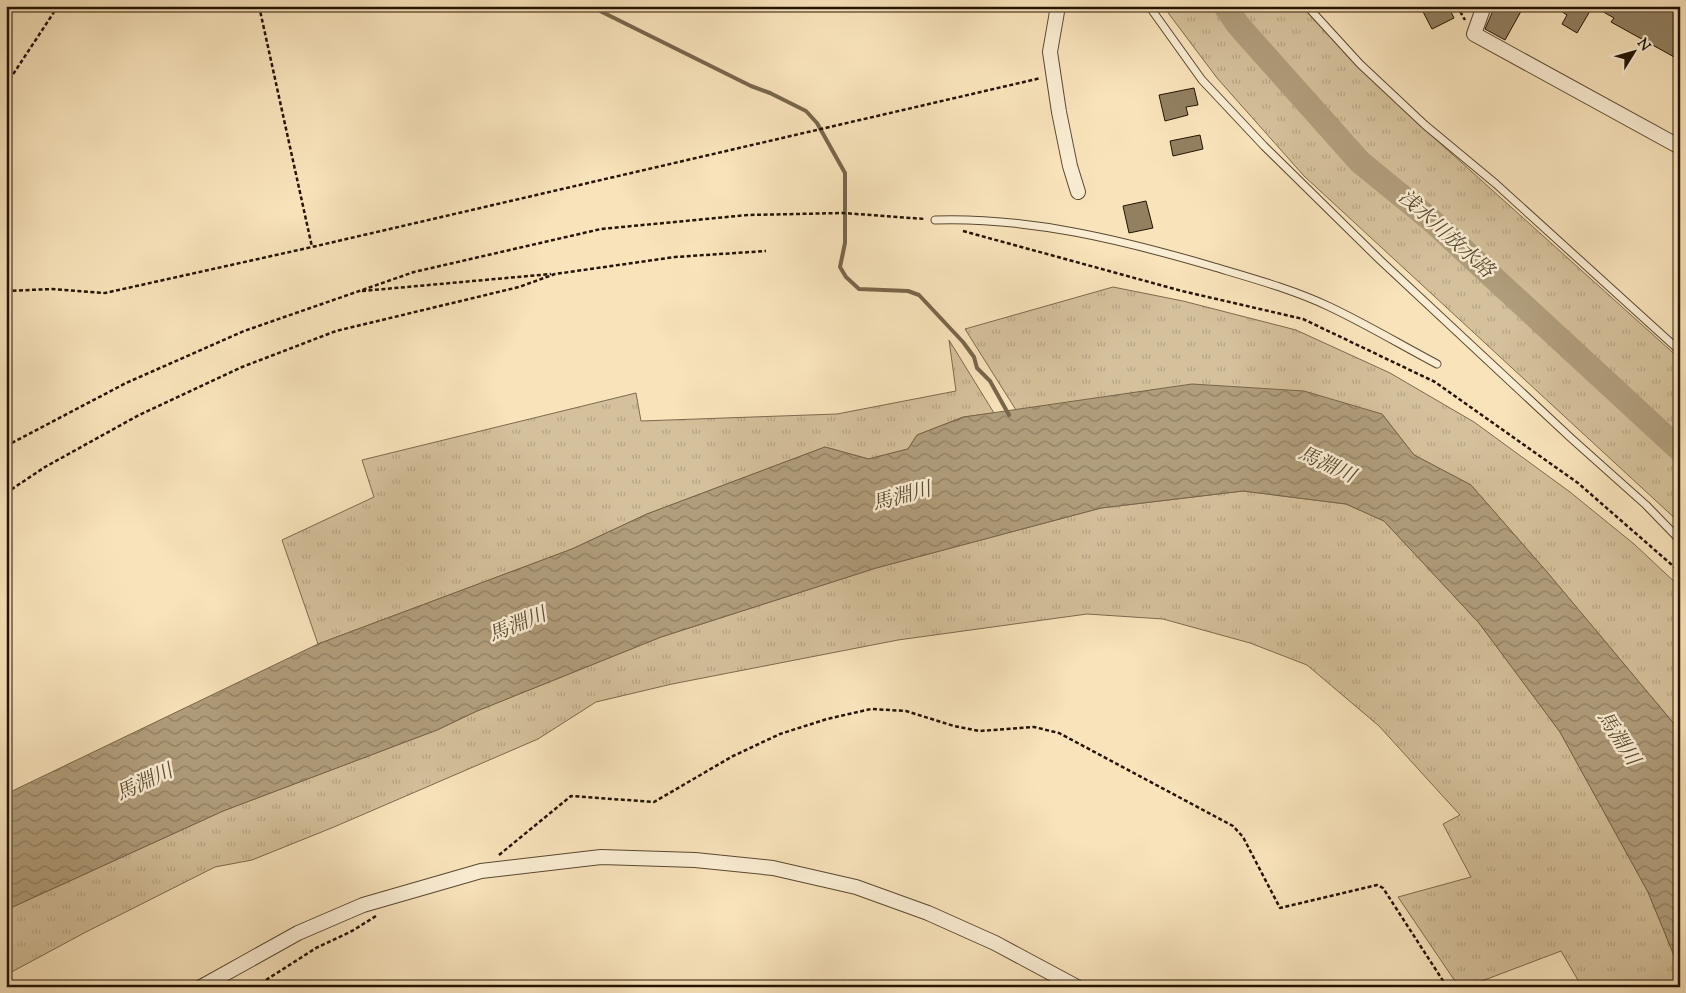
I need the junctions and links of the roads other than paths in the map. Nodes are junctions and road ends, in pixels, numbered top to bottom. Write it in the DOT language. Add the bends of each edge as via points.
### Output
graph roads {
  1 [pos="1058,6"];
  2 [pos="1149,6"];
  3 [pos="1308,6"];
  4 [pos="1484,6"];
  5 [pos="1680,147"];
  6 [pos="1078,192"];
  7 [pos="935,220"];
  8 [pos="1680,351"];
  9 [pos="1437,364"];
  10 [pos="1680,540"];
  11 [pos="201,987"];
  12 [pos="1077,987"];
  1 -- 6 [label="street" via="1050,52 1070,166"];
  2 -- 10 [label="lane" via="1202,80 1264,146 1380,260"];
  3 -- 8 [label="lane" via="1360,64 1425,125 1496,184"];
  4 -- 5 [label="street" via="1474,34"];
  7 -- 9 [label="lane" via="966,219 1042,226 1164,252 1258,280 1328,306"];
  11 -- 12 [label="street" via="298,933 363,905 480,871 601,857 695,860 772,868 856,887 928,913 995,943"];
}
